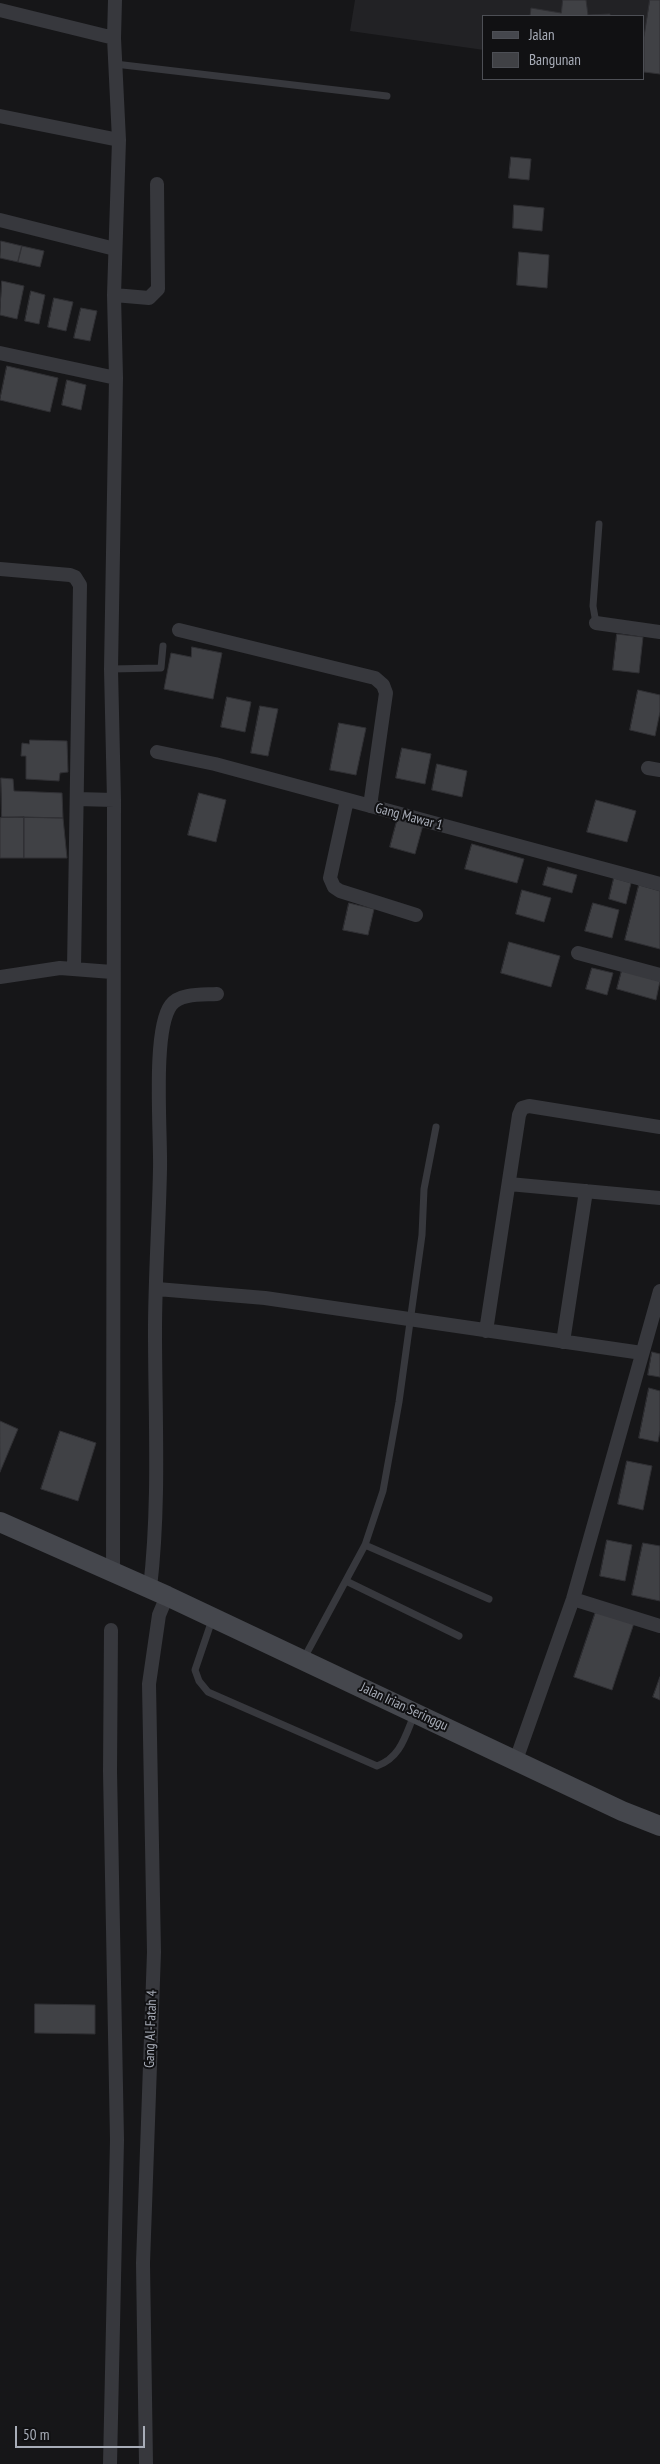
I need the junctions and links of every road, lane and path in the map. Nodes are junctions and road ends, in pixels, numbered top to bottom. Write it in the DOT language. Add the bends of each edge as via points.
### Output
graph roads {
  1 [pos="115,0"];
  2 [pos="0,10"];
  3 [pos="114,38"];
  4 [pos="115,64"];
  5 [pos="387,96"];
  6 [pos="0,116"];
  7 [pos="119,140"];
  8 [pos="157,184"];
  9 [pos="0,220"];
  10 [pos="115,249"];
  11 [pos="118,296"];
  12 [pos="0,353"];
  13 [pos="116,378"];
  14 [pos="599,524"];
  15 [pos="0,569"];
  16 [pos="596,623"];
  17 [pos="179,630"];
  18 [pos="660,632"];
  19 [pos="163,646"];
  20 [pos="116,669"];
  21 [pos="157,752"];
  22 [pos="78,799"];
  23 [pos="114,800"];
  24 [pos="347,800"];
  25 [pos="370,806"];
  26 [pos="660,884"];
  27 [pos="416,915"];
  28 [pos="578,954"];
  29 [pos="74,969"];
  30 [pos="112,972"];
  31 [pos="660,976"];
  32 [pos="0,977"];
  33 [pos="217,994"];
  34 [pos="436,1127"];
  35 [pos="660,1127"];
  36 [pos="509,1184"];
  37 [pos="586,1191"];
  38 [pos="660,1198"];
  39 [pos="157,1288"];
  40 [pos="660,1291"];
  41 [pos="409,1318"];
  42 [pos="654,1328"];
  43 [pos="486,1331"];
  44 [pos="563,1342"];
  45 [pos="642,1353"];
  46 [pos="0,1522"];
  47 [pos="365,1545"];
  48 [pos="121,1575"];
  49 [pos="346,1581"];
  50 [pos="155,1590"];
  51 [pos="489,1598"];
  52 [pos="573,1599"];
  53 [pos="212,1617"];
  54 [pos="660,1626"];
  55 [pos="110,1630"];
  56 [pos="459,1636"];
  57 [pos="303,1660"];
  58 [pos="416,1713"];
  59 [pos="516,1760"];
  60 [pos="660,1826"];
  61 [pos="110,2464"];
  62 [pos="146,2464"];
  1 -- 3 [label="street"];
  2 -- 3 [label="street"];
  3 -- 4 [label="street"];
  4 -- 5 [label="lane"];
  4 -- 7 [label="street"];
  6 -- 7 [label="street"];
  7 -- 10 [label="street"];
  8 -- 11 [label="street" via="158,290 149,298"];
  9 -- 10 [label="street"];
  10 -- 11 [label="street"];
  11 -- 13 [label="street"];
  12 -- 13 [label="street"];
  13 -- 20 [label="street"];
  14 -- 16 [label="lane" via="593,606"];
  15 -- 22 [label="street" via="70,575 80,585"];
  16 -- 18 [label="street"];
  17 -- 25 [label="street" via="375,678 383,685 386,693"];
  19 -- 20 [label="lane" via="162,668"];
  20 -- 23 [label="street"];
  21 -- 24 [label="street, Gang Mawar 1" via="215,764"];
  22 -- 23 [label="street"];
  22 -- 29 [label="street"];
  23 -- 30 [label="street"];
  24 -- 25 [label="street, Gang Mawar 1"];
  24 -- 27 [label="street" via="330,878 334,887"];
  25 -- 26 [label="street, Gang Mawar 1"];
  28 -- 31 [label="street"];
  29 -- 30 [label="street"];
  29 -- 32 [label="street" via="29,971"];
  30 -- 48 [label="street"];
  33 -- 39 [label="street, Gang Al-Fatah 4" via="178,998 170,1006 165,1019 160,1045"];
  34 -- 41 [label="lane" via="424,1189 422,1235"];
  35 -- 36 [label="street" via="529,1106 522,1108"];
  36 -- 37 [label="street"];
  36 -- 43 [label="street"];
  37 -- 38 [label="street"];
  37 -- 44 [label="street"];
  39 -- 41 [label="street" via="265,1298"];
  39 -- 50 [label="street, Gang Al-Fatah 4"];
  40 -- 42 [label="street"];
  41 -- 43 [label="street"];
  41 -- 47 [label="lane" via="399,1402 383,1490"];
  42 -- 45 [label="street"];
  43 -- 44 [label="street"];
  44 -- 45 [label="street"];
  45 -- 52 [label="street"];
  46 -- 48 [label="street"];
  47 -- 49 [label="lane"];
  47 -- 51 [label="lane"];
  48 -- 50 [label="street, Jalan Irian Seringgu"];
  49 -- 56 [label="lane"];
  49 -- 57 [label="lane"];
  50 -- 53 [label="street, Jalan Irian Seringgu"];
  50 -- 62 [label="street, Gang Al-Fatah 4" via="159,1615 149,1684 154,1952 144,2263"];
  52 -- 54 [label="street"];
  52 -- 59 [label="street"];
  53 -- 57 [label="street, Jalan Irian Seringgu"];
  53 -- 58 [label="lane" via="194,1670 208,1692 376,1766 398,1753"];
  55 -- 61 [label="street" via="117,2140"];
  57 -- 58 [label="street, Jalan Irian Seringgu"];
  58 -- 59 [label="street, Jalan Irian Seringgu"];
  59 -- 60 [label="street, Jalan Irian Seringgu"];
}
